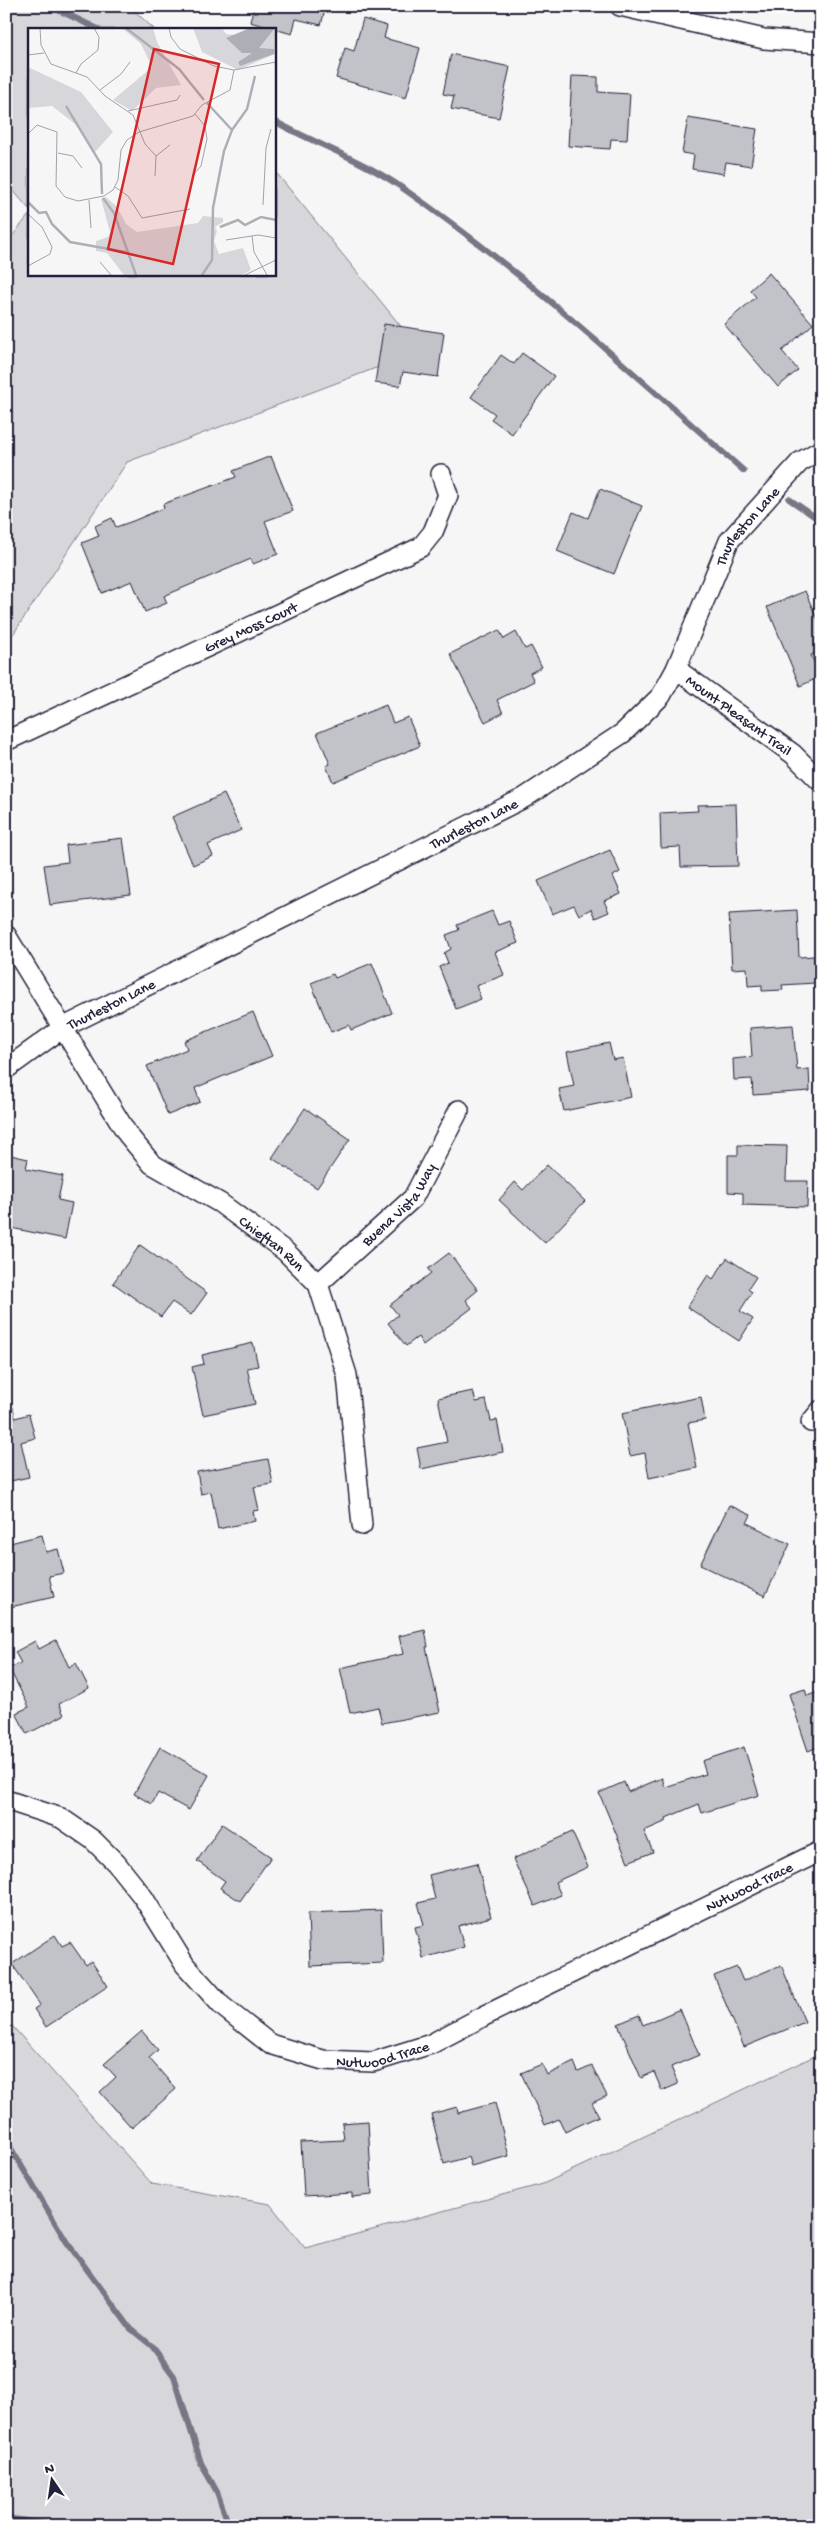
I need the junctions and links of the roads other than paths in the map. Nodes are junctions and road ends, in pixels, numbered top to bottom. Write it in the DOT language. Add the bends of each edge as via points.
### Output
graph roads {
  1 [pos="620,6"];
  2 [pos="821,42"];
  3 [pos="821,450"];
  4 [pos="442,474"];
  5 [pos="676,669"];
  6 [pos="6,742"];
  7 [pos="821,782"];
  8 [pos="6,934"];
  9 [pos="64,1027"];
  10 [pos="6,1069"];
  11 [pos="459,1110"];
  12 [pos="318,1284"];
  13 [pos="362,1525"];
  14 [pos="6,1800"];
  15 [pos="821,1851"];
  1 -- 2 [label="street" via="764,40"];
  3 -- 5 [label="street, Thurleston Lane" via="800,462 728,541"];
  4 -- 6 [label="street, Grey Moss Court" via="448,496 433,532 421,547"];
  5 -- 7 [label="street, Mount Pleasant Trail" via="794,754"];
  5 -- 9 [label="street, Thurleston Lane" via="661,696 623,733 524,798"];
  8 -- 9 [label="street, Chieftan Run"];
  9 -- 10 [label="street, Thurleston Lane"];
  9 -- 12 [label="street, Chieftan Run" via="128,1136 152,1164 220,1203 285,1251"];
  11 -- 12 [label="street, Buena Vista Way" via="413,1198"];
  12 -- 13 [label="street, Chieftan Run" via="347,1375"];
  14 -- 15 [label="street, Nutwood Trace" via="61,1818 93,1840 143,1897 185,1965 222,2006 270,2044 323,2060 372,2062 431,2044"];
}
